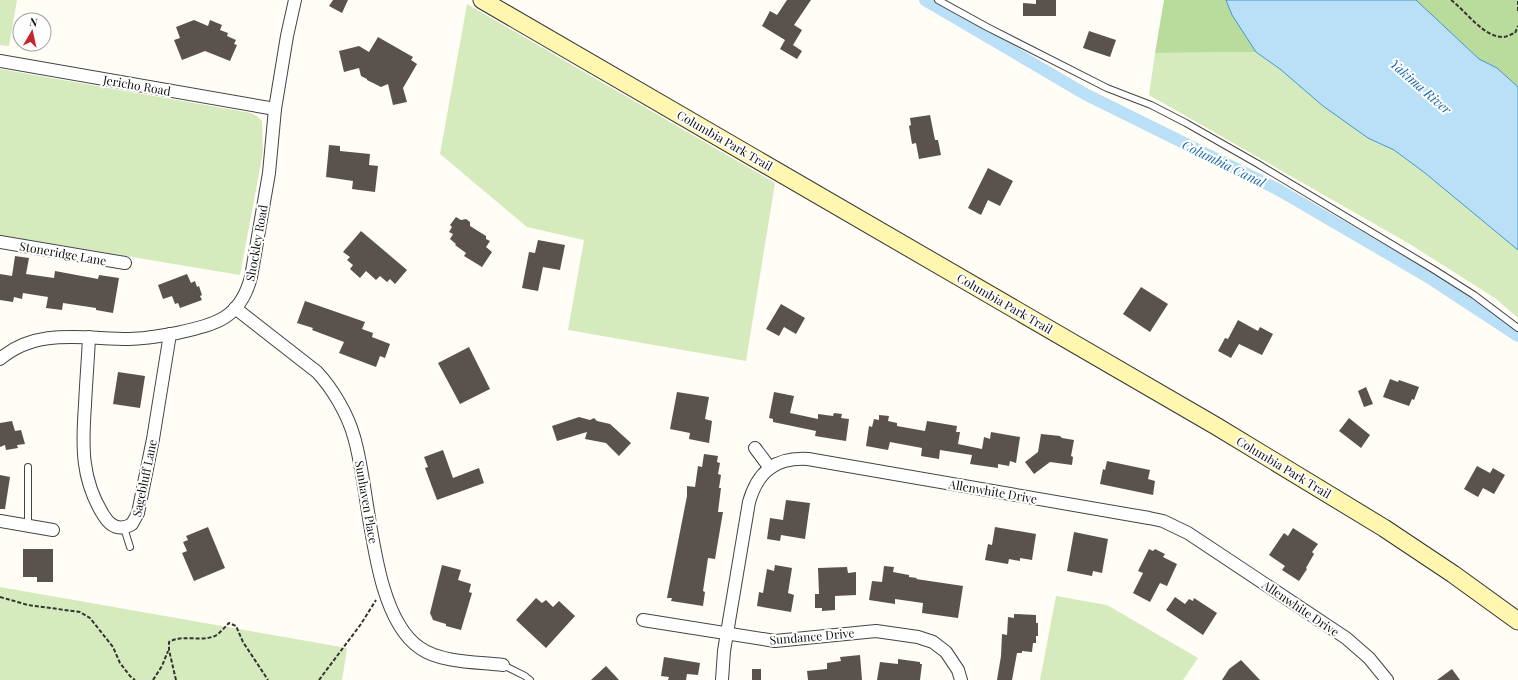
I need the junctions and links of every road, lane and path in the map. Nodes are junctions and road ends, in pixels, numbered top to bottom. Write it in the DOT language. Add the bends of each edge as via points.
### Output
graph roads {
  1 [pos="295,0"];
  2 [pos="482,0"];
  3 [pos="938,0"];
  4 [pos="1451,0"];
  5 [pos="1518,1"];
  6 [pos="1518,10"];
  7 [pos="1518,26"];
  8 [pos="0,61"];
  9 [pos="275,109"];
  10 [pos="0,242"];
  11 [pos="125,264"];
  12 [pos="235,308"];
  13 [pos="1518,328"];
  14 [pos="170,334"];
  15 [pos="89,337"];
  16 [pos="0,359"];
  17 [pos="755,448"];
  18 [pos="28,467"];
  19 [pos="770,468"];
  20 [pos="0,522"];
  21 [pos="28,526"];
  22 [pos="124,528"];
  23 [pos="53,530"];
  24 [pos="130,547"];
  25 [pos="384,588"];
  26 [pos="0,597"];
  27 [pos="643,620"];
  28 [pos="1518,621"];
  29 [pos="727,634"];
  30 [pos="169,650"];
  31 [pos="503,666"];
  32 [pos="135,680"];
  33 [pos="153,680"];
  34 [pos="176,680"];
  35 [pos="268,680"];
  36 [pos="319,680"];
  37 [pos="530,680"];
  38 [pos="722,680"];
  39 [pos="961,680"];
  40 [pos="1387,680"];
  1 -- 9 [label="street, Shockley Road"];
  2 -- 28 [label="main road, Columbia Park Trail" via="1216,426 1384,528"];
  3 -- 13 [label="lane" via="1107,88 1151,105 1186,123 1433,269 1474,295"];
  4 -- 7 [label="path" via="1492,35 1504,37 1515,33"];
  5 -- 6 [label="path"];
  8 -- 9 [label="street, Jericho Road"];
  9 -- 12 [label="street, Shockley Road" via="268,173 251,276 248,290"];
  10 -- 11 [label="street, Stoneridge Lane"];
  12 -- 14 [label="street, Shockley Road" via="219,322"];
  12 -- 25 [label="street, Sunhaven Place" via="317,372 335,396 355,438"];
  14 -- 15 [label="street, Shockley Road" via="144,339"];
  14 -- 22 [label="street, Sagebluff Lane" via="138,513 132,524"];
  15 -- 16 [label="street, Shockley Road" via="41,339 16,348"];
  15 -- 22 [label="street, Sagebluff Lane" via="83,430 85,467 92,494 101,512 111,525"];
  17 -- 19 [label="street"];
  18 -- 21 [label="lane"];
  19 -- 29 [label="street, Allenwhite Drive" via="755,485 749,502"];
  19 -- 40 [label="street, Allenwhite Drive" via="788,459 808,459 1163,521 1188,533 1346,638 1369,658"];
  20 -- 21 [label="street"];
  21 -- 23 [label="street"];
  22 -- 24 [label="lane"];
  25 -- 31 [label="street, Sunhaven Place" via="401,626 420,648 441,657"];
  25 -- 36 [label="path"];
  26 -- 32 [label="path" via="28,605 80,612 90,618 113,647 120,663"];
  27 -- 29 [label="street, Sundance Drive"];
  29 -- 38 [label="street, Allenwhite Drive"];
  29 -- 39 [label="street, Sundance Drive" via="775,641 869,631 927,640 956,655"];
  30 -- 33 [label="path"];
  30 -- 34 [label="path"];
  30 -- 35 [label="path" via="169,642 176,638 215,636 229,623 236,626 243,642"];
  31 -- 37 [label="lane"];
}
